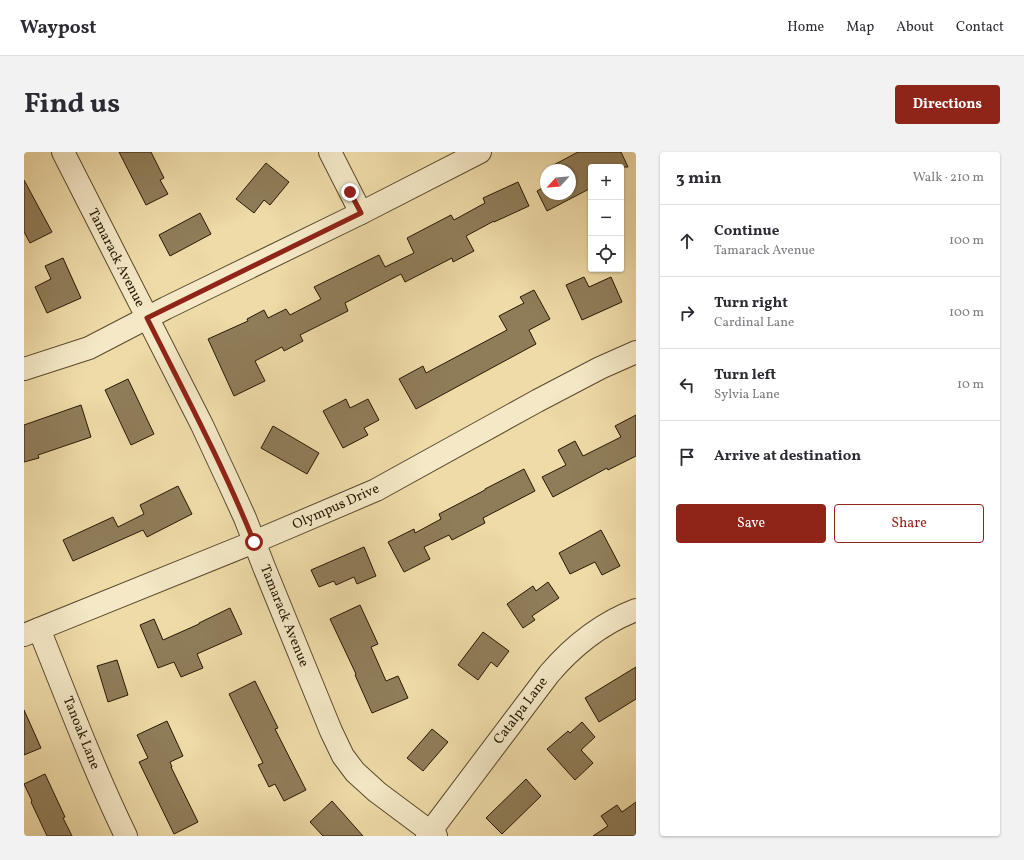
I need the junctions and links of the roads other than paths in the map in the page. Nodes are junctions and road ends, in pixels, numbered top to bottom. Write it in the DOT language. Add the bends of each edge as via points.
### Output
graph roads {
  1 [pos="62,152"];
  2 [pos="330,152"];
  3 [pos="480,152"];
  4 [pos="361,213"];
  5 [pos="147,318"];
  6 [pos="636,352"];
  7 [pos="24,369"];
  8 [pos="254,542"];
  9 [pos="636,610"];
  10 [pos="31,632"];
  11 [pos="431,835"];
  12 [pos="126,836"];
  1 -- 5 [label="street, Tamarack Avenue"];
  2 -- 4 [label="street"];
  3 -- 4 [label="street"];
  4 -- 5 [label="street"];
  5 -- 7 [label="street" via="89,348"];
  5 -- 8 [label="street, Tamarack Avenue" via="202,425"];
  6 -- 8 [label="street, Olympus Drive" via="537,401 376,490"];
  8 -- 10 [label="street, Olympus Drive"];
  8 -- 11 [label="street, Tamarack Avenue" via="343,756 355,772 377,792"];
  9 -- 11 [label="street, Catalpa Lane" via="615,619 590,635 557,664"];
  10 -- 12 [label="street, Tanoak Lane"];
}
